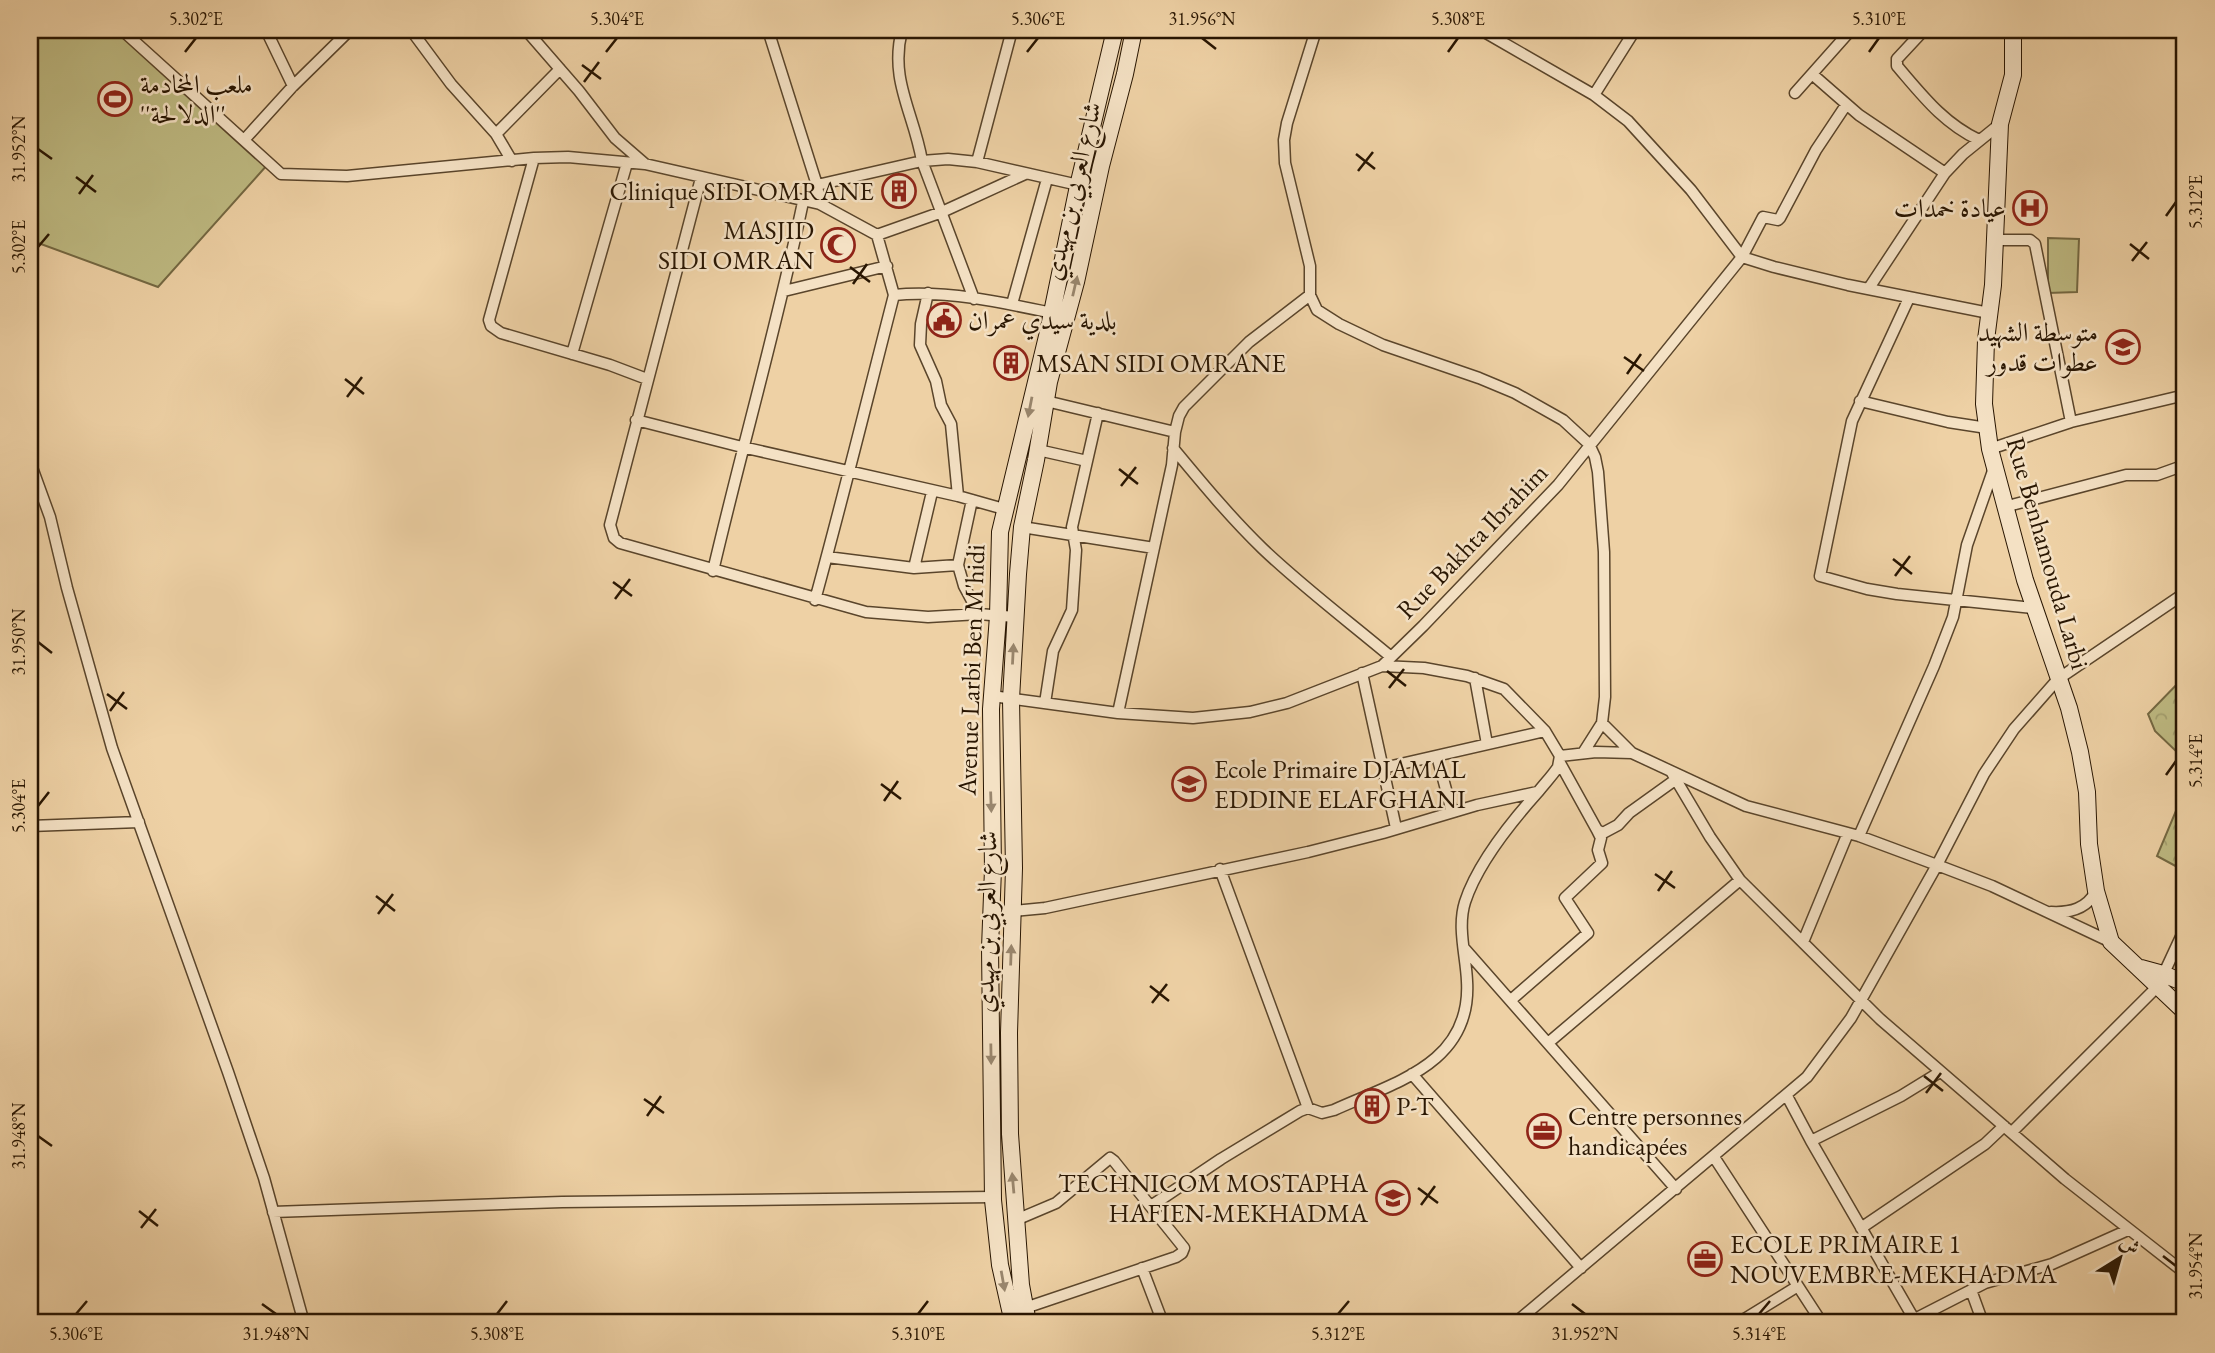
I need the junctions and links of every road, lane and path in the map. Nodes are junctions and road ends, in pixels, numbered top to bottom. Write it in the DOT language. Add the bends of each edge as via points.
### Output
graph roads {
  1 [pos="122,30"];
  2 [pos="266,30"];
  3 [pos="350,30"];
  4 [pos="411,30"];
  5 [pos="526,30"];
  6 [pos="768,30"];
  7 [pos="902,30"];
  8 [pos="1012,30"];
  9 [pos="1115,30"];
  10 [pos="1134,30"];
  11 [pos="1316,30"];
  12 [pos="1481,30"];
  13 [pos="1635,30"];
  14 [pos="1851,30"];
  15 [pos="1924,30"];
  16 [pos="2012,30"];
  17 [pos="560,69"];
  18 [pos="1812,74"];
  19 [pos="293,86"];
  20 [pos="1795,93"];
  21 [pos="1594,95"];
  22 [pos="1846,104"];
  23 [pos="2000,124"];
  24 [pos="495,134"];
  25 [pos="244,139"];
  26 [pos="1979,140"];
  27 [pos="534,158"];
  28 [pos="512,161"];
  29 [pos="922,161"];
  30 [pos="977,162"];
  31 [pos="627,163"];
  32 [pos="645,164"];
  33 [pos="1945,173"];
  34 [pos="1025,174"];
  35 [pos="701,178"];
  36 [pos="1047,179"];
  37 [pos="817,185"];
  38 [pos="1078,186"];
  39 [pos="1096,189"];
  40 [pos="803,202"];
  41 [pos="820,204"];
  42 [pos="942,212"];
  43 [pos="877,234"];
  44 [pos="1995,240"];
  45 [pos="1742,257"];
  46 [pos="887,266"];
  47 [pos="1869,288"];
  48 [pos="784,290"];
  49 [pos="928,293"];
  50 [pos="894,295"];
  51 [pos="1310,295"];
  52 [pos="1909,298"];
  53 [pos="974,299"];
  54 [pos="1012,304"];
  55 [pos="1052,313"];
  56 [pos="1989,313"];
  57 [pos="572,354"];
  58 [pos="647,379"];
  59 [pos="2185,395"];
  60 [pos="1046,401"];
  61 [pos="1860,401"];
  62 [pos="1098,413"];
  63 [pos="636,420"];
  64 [pos="2071,422"];
  65 [pos="1987,428"];
  66 [pos="1175,432"];
  67 [pos="1589,444"];
  68 [pos="742,447"];
  69 [pos="1173,448"];
  70 [pos="1990,449"];
  71 [pos="1038,450"];
  72 [pos="1087,461"];
  73 [pos="30,462"];
  74 [pos="2185,466"];
  75 [pos="1994,468"];
  76 [pos="848,471"];
  77 [pos="1010,490"];
  78 [pos="932,492"];
  79 [pos="958,496"];
  80 [pos="1029,496"];
  81 [pos="972,500"];
  82 [pos="2004,507"];
  83 [pos="1004,509"];
  84 [pos="1022,527"];
  85 [pos="1073,534"];
  86 [pos="1154,548"];
  87 [pos="827,557"];
  88 [pos="958,565"];
  89 [pos="914,568"];
  90 [pos="713,571"];
  91 [pos="2185,593"];
  92 [pos="816,600"];
  93 [pos="1956,602"];
  94 [pos="2034,608"];
  95 [pos="979,614"];
  96 [pos="998,616"];
  97 [pos="1015,617"];
  98 [pos="1391,657"];
  99 [pos="1382,666"];
  100 [pos="1362,673"];
  101 [pos="1475,678"];
  102 [pos="2058,679"];
  103 [pos="992,696"];
  104 [pos="1011,699"];
  105 [pos="1045,703"];
  106 [pos="1118,713"];
  107 [pos="1602,723"];
  108 [pos="1545,731"];
  109 [pos="1487,744"];
  110 [pos="1583,752"];
  111 [pos="1632,753"];
  112 [pos="1437,755"];
  113 [pos="1560,759"];
  114 [pos="1383,768"];
  115 [pos="1674,776"];
  116 [pos="1537,792"];
  117 [pos="1451,812"];
  118 [pos="139,822"];
  119 [pos="30,826"];
  120 [pos="1396,828"];
  121 [pos="1597,830"];
  122 [pos="1854,835"];
  123 [pos="1937,865"];
  124 [pos="1220,869"];
  125 [pos="1740,880"];
  126 [pos="2096,891"];
  127 [pos="1012,912"];
  128 [pos="2048,912"];
  129 [pos="992,913"];
  130 [pos="2184,931"];
  131 [pos="1803,942"];
  132 [pos="2111,942"];
  133 [pos="1464,948"];
  134 [pos="2161,980"];
  135 [pos="2185,983"];
  136 [pos="1511,1000"];
  137 [pos="1862,1000"];
  138 [pos="2183,1007"];
  139 [pos="1548,1043"];
  140 [pos="1940,1072"];
  141 [pos="1412,1074"];
  142 [pos="1787,1096"];
  143 [pos="1308,1108"];
  144 [pos="2008,1129"];
  145 [pos="1811,1141"];
  146 [pos="1714,1157"];
  147 [pos="1676,1189"];
  148 [pos="993,1196"];
  149 [pos="1151,1206"];
  150 [pos="273,1212"];
  151 [pos="1016,1220"];
  152 [pos="1861,1228"];
  153 [pos="2128,1230"];
  154 [pos="1142,1268"];
  155 [pos="1581,1268"];
  156 [pos="2185,1273"];
  157 [pos="1798,1286"];
  158 [pos="1971,1290"];
  159 [pos="1027,1316"];
  160 [pos="1744,1321"];
  161 [pos="1910,1321"];
  162 [pos="304,1323"];
  163 [pos="1013,1323"];
  164 [pos="1163,1323"];
  165 [pos="1515,1323"];
  166 [pos="1822,1323"];
  167 [pos="1983,1323"];
  1 -- 25 [label="street"];
  2 -- 19 [label="street"];
  3 -- 19 [label="street"];
  4 -- 24 [label="street"];
  5 -- 17 [label="street"];
  6 -- 37 [label="street"];
  7 -- 29 [label="street" via="897,66"];
  8 -- 30 [label="street"];
  9 -- 38 [label="main road, Avenue Larbi Ben M'hidi"];
  10 -- 39 [label="main road, شارع العربي بن مهيدي"];
  11 -- 51 [label="street" via="1284,140 1285,163 1310,266"];
  12 -- 21 [label="street"];
  13 -- 21 [label="street"];
  14 -- 18 [label="street"];
  15 -- 26 [label="street" via="1897,59 1897,66 1939,114"];
  16 -- 23 [label="main road, Rue Benhamouda Larbi" via="2013,75"];
  17 -- 24 [label="street"];
  17 -- 32 [label="street" via="615,138"];
  18 -- 20 [label="street"];
  18 -- 22 [label="street"];
  19 -- 25 [label="street"];
  21 -- 45 [label="street" via="1643,136"];
  22 -- 33 [label="street"];
  22 -- 45 [label="street, Rue Bakhta Ibrahim" via="1780,218 1762,217"];
  23 -- 26 [label="street"];
  23 -- 44 [label="main road, Rue Benhamouda Larbi"];
  24 -- 28 [label="street"];
  25 -- 28 [label="street" via="281,174 313,177"];
  26 -- 33 [label="street"];
  27 -- 28 [label="street"];
  27 -- 31 [label="street"];
  27 -- 57 [label="street" via="489,320 501,333"];
  29 -- 30 [label="street"];
  29 -- 37 [label="street"];
  29 -- 42 [label="street"];
  30 -- 34 [label="street"];
  31 -- 32 [label="street"];
  31 -- 57 [label="street"];
  32 -- 35 [label="street"];
  33 -- 47 [label="street"];
  34 -- 36 [label="street"];
  34 -- 42 [label="street"];
  35 -- 40 [label="street"];
  35 -- 58 [label="street"];
  36 -- 38 [label="street"];
  36 -- 54 [label="street"];
  37 -- 41 [label="street"];
  38 -- 39 [label="street"];
  38 -- 55 [label="main road, Avenue Larbi Ben M'hidi"];
  60 -- 39 [label="main road, شارع العربي بن مهيدي, one-way"];
  40 -- 41 [label="street"];
  40 -- 48 [label="street"];
  41 -- 43 [label="street"];
  42 -- 43 [label="street"];
  42 -- 53 [label="street"];
  43 -- 46 [label="street"];
  44 -- 56 [label="main road, Rue Benhamouda Larbi"];
  44 -- 64 [label="street" via="2026,239 2035,244"];
  45 -- 47 [label="street"];
  45 -- 67 [label="street, Rue Bakhta Ibrahim"];
  46 -- 48 [label="street"];
  46 -- 50 [label="street"];
  47 -- 52 [label="street"];
  48 -- 68 [label="street"];
  49 -- 50 [label="street"];
  49 -- 53 [label="street"];
  49 -- 79 [label="street" via="920,345 951,424"];
  50 -- 76 [label="street"];
  51 -- 66 [label="street" via="1249,342 1184,407"];
  51 -- 67 [label="street" via="1317,310 1339,324 1515,393 1563,420"];
  52 -- 56 [label="street"];
  52 -- 61 [label="street"];
  53 -- 54 [label="street"];
  54 -- 55 [label="street"];
  55 -- 77 [label="main road, Avenue Larbi Ben M'hidi, one-way"];
  56 -- 65 [label="main road, Rue Benhamouda Larbi"];
  57 -- 58 [label="street"];
  58 -- 63 [label="street"];
  59 -- 64 [label="street"];
  60 -- 62 [label="street"];
  60 -- 71 [label="main road, شارع العربي بن مهيدي"];
  61 -- 65 [label="street"];
  61 -- 93 [label="street" via="1846,440 1820,576 1867,589"];
  62 -- 66 [label="street"];
  62 -- 72 [label="street"];
  63 -- 68 [label="street"];
  63 -- 90 [label="street" via="611,533 620,543"];
  64 -- 70 [label="street"];
  65 -- 70 [label="main road, Rue Benhamouda Larbi"];
  66 -- 69 [label="street"];
  67 -- 98 [label="street, Rue Bakhta Ibrahim" via="1542,502"];
  67 -- 107 [label="street" via="1598,472 1604,552"];
  68 -- 76 [label="street"];
  68 -- 90 [label="street"];
  69 -- 86 [label="street"];
  69 -- 98 [label="street" via="1263,549"];
  70 -- 75 [label="main road, Rue Benhamouda Larbi"];
  71 -- 72 [label="street"];
  71 -- 80 [label="main road, شارع العربي بن مهيدي"];
  72 -- 85 [label="street"];
  73 -- 118 [label="street" via="50,517 112,748"];
  74 -- 82 [label="street" via="2157,475 2126,475"];
  75 -- 82 [label="main road, Rue Benhamouda Larbi"];
  75 -- 93 [label="street" via="1967,545"];
  76 -- 78 [label="street"];
  76 -- 87 [label="street"];
  77 -- 80 [label="main road"];
  77 -- 83 [label="main road, Avenue Larbi Ben M'hidi"];
  78 -- 79 [label="street"];
  78 -- 89 [label="street"];
  79 -- 81 [label="street"];
  80 -- 84 [label="main road, شارع العربي بن مهيدي"];
  81 -- 83 [label="street"];
  81 -- 88 [label="street"];
  82 -- 94 [label="main road, Rue Benhamouda Larbi"];
  83 -- 96 [label="main road, Avenue Larbi Ben M'hidi"];
  84 -- 85 [label="street"];
  84 -- 97 [label="main road, شارع العربي بن مهيدي"];
  85 -- 86 [label="street"];
  85 -- 105 [label="street" via="1072,610 1053,651"];
  86 -- 106 [label="street"];
  87 -- 89 [label="street"];
  87 -- 92 [label="street"];
  88 -- 89 [label="street"];
  88 -- 95 [label="street"];
  90 -- 92 [label="street"];
  91 -- 102 [label="street"];
  92 -- 95 [label="street" via="866,612"];
  93 -- 94 [label="street"];
  93 -- 122 [label="street" via="1934,666"];
  94 -- 102 [label="main road, Rue Benhamouda Larbi"];
  95 -- 96 [label="street"];
  96 -- 97 [label="street"];
  96 -- 103 [label="main road, Avenue Larbi Ben M'hidi"];
  104 -- 97 [label="main road, شارع العربي بن مهيدي, one-way"];
  98 -- 99 [label="street, Rue Bakhta Ibrahim"];
  99 -- 100 [label="street"];
  99 -- 101 [label="street"];
  100 -- 106 [label="street" via="1287,703 1250,712 1193,718"];
  100 -- 114 [label="street"];
  101 -- 108 [label="street" via="1504,690"];
  101 -- 109 [label="street"];
  102 -- 123 [label="street" via="2000,748"];
  102 -- 126 [label="main road, Rue Benhamouda Larbi" via="2080,752"];
  103 -- 104 [label="street"];
  103 -- 129 [label="main road, Avenue Larbi Ben M'hidi, one-way"];
  104 -- 105 [label="street"];
  104 -- 127 [label="main road, شارع العربي بن مهيدي"];
  105 -- 106 [label="street"];
  107 -- 110 [label="street"];
  107 -- 111 [label="street"];
  108 -- 109 [label="street"];
  108 -- 113 [label="street"];
  109 -- 112 [label="street"];
  110 -- 111 [label="street"];
  110 -- 113 [label="street"];
  111 -- 115 [label="street"];
  112 -- 114 [label="street"];
  112 -- 117 [label="street"];
  113 -- 116 [label="street"];
  113 -- 121 [label="street"];
  114 -- 120 [label="street"];
  115 -- 121 [label="street" via="1608,832"];
  115 -- 122 [label="street" via="1746,806"];
  115 -- 125 [label="street"];
  116 -- 117 [label="street"];
  116 -- 133 [label="street" via="1472,886 1463,910"];
  117 -- 120 [label="street"];
  118 -- 119 [label="street"];
  118 -- 150 [label="street"];
  120 -- 124 [label="street"];
  121 -- 136 [label="street" via="1602,863 1565,898 1588,933"];
  122 -- 123 [label="street"];
  122 -- 131 [label="street"];
  123 -- 128 [label="street"];
  123 -- 137 [label="street"];
  124 -- 127 [label="street"];
  124 -- 143 [label="street"];
  125 -- 131 [label="street"];
  125 -- 139 [label="street"];
  126 -- 128 [label="street" via="2074,911"];
  126 -- 132 [label="main road, Rue Benhamouda Larbi"];
  127 -- 129 [label="street"];
  151 -- 127 [label="main road, شارع العربي بن مهيدي, one-way" via="1010,1134"];
  128 -- 132 [label="street"];
  129 -- 148 [label="main road, Avenue Larbi Ben M'hidi, one-way"];
  130 -- 134 [label="street"];
  131 -- 137 [label="street"];
  132 -- 134 [label="main road, Rue Benhamouda Larbi" via="2137,967"];
  133 -- 136 [label="street"];
  133 -- 141 [label="street" via="1467,991 1461,1025 1441,1056"];
  134 -- 135 [label="main road"];
  134 -- 138 [label="main road"];
  134 -- 144 [label="street"];
  136 -- 139 [label="street"];
  137 -- 140 [label="street"];
  137 -- 142 [label="street" via="1824,1056"];
  139 -- 147 [label="street"];
  140 -- 144 [label="street"];
  140 -- 145 [label="street"];
  141 -- 143 [label="street" via="1334,1110 1322,1113"];
  141 -- 155 [label="street"];
  142 -- 145 [label="street"];
  142 -- 146 [label="street"];
  143 -- 149 [label="street"];
  144 -- 152 [label="street"];
  144 -- 153 [label="street"];
  145 -- 152 [label="street"];
  146 -- 147 [label="street"];
  146 -- 157 [label="street"];
  147 -- 155 [label="street"];
  148 -- 150 [label="street" via="562,1202"];
  148 -- 163 [label="main road, Avenue Larbi Ben M'hidi, one-way" via="998,1254"];
  149 -- 151 [label="street" via="1110,1158 1056,1203"];
  149 -- 154 [label="street" via="1184,1251"];
  150 -- 162 [label="street"];
  151 -- 159 [label="main road, شارع العربي بن مهيدي"];
  152 -- 161 [label="street"];
  153 -- 156 [label="street"];
  153 -- 158 [label="street" via="2052,1265"];
  154 -- 159 [label="street"];
  154 -- 164 [label="street"];
  155 -- 165 [label="street"];
  157 -- 160 [label="street"];
  157 -- 166 [label="street"];
  158 -- 161 [label="street"];
  158 -- 167 [label="street"];
}
